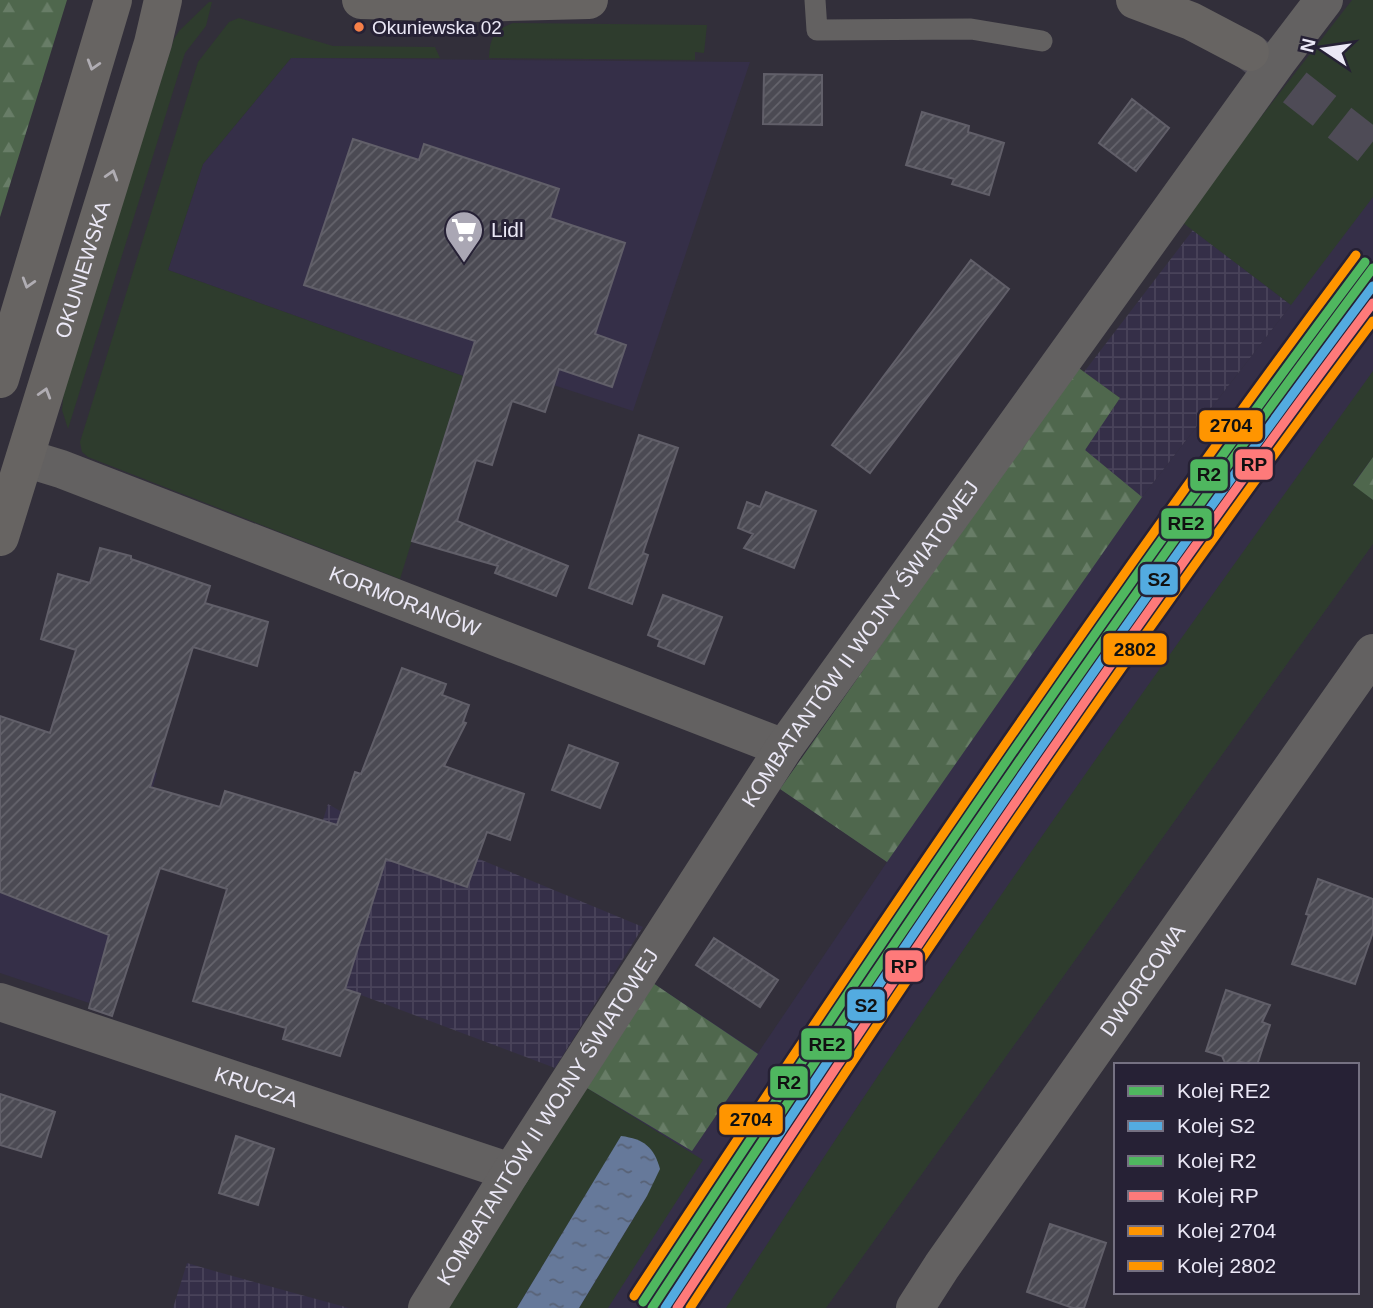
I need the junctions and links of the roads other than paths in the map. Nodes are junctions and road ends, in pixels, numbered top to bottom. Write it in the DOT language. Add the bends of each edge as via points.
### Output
graph roads {
  1 [pos="113,0"];
  2 [pos="163,0"];
  3 [pos="360,0"];
  4 [pos="589,0"];
  5 [pos="815,0"];
  6 [pos="1135,0"];
  7 [pos="1324,0"];
  8 [pos="472,1"];
  9 [pos="1042,41"];
  10 [pos="1250,52"];
  11 [pos="0,379"];
  12 [pos="25,458"];
  13 [pos="0,537"];
  14 [pos="1373,653"];
  15 [pos="784,748"];
  16 [pos="0,1002"];
  17 [pos="511,1172"];
  18 [pos="427,1308"];
  19 [pos="915,1308"];
  1 -- 11 [label="main road, one-way"];
  12 -- 2 [label="main road, OKUNIEWSKA, one-way"];
  3 -- 8 [label="main road"];
  4 -- 8 [label="main road"];
  5 -- 9 [label="lane" via="817,30 971,29"];
  6 -- 10 [label="main road" via="1191,21"];
  7 -- 15 [label="street, KOMBATANTÓW II WOJNY ŚWIATOWEJ"];
  12 -- 13 [label="main road, OKUNIEWSKA"];
  12 -- 15 [label="street, KORMORANÓW"];
  14 -- 19 [label="street, DWORCOWA"];
  15 -- 17 [label="street, KOMBATANTÓW II WOJNY ŚWIATOWEJ"];
  16 -- 17 [label="street, KRUCZA"];
  17 -- 18 [label="street, KOMBATANTÓW II WOJNY ŚWIATOWEJ"];
}
